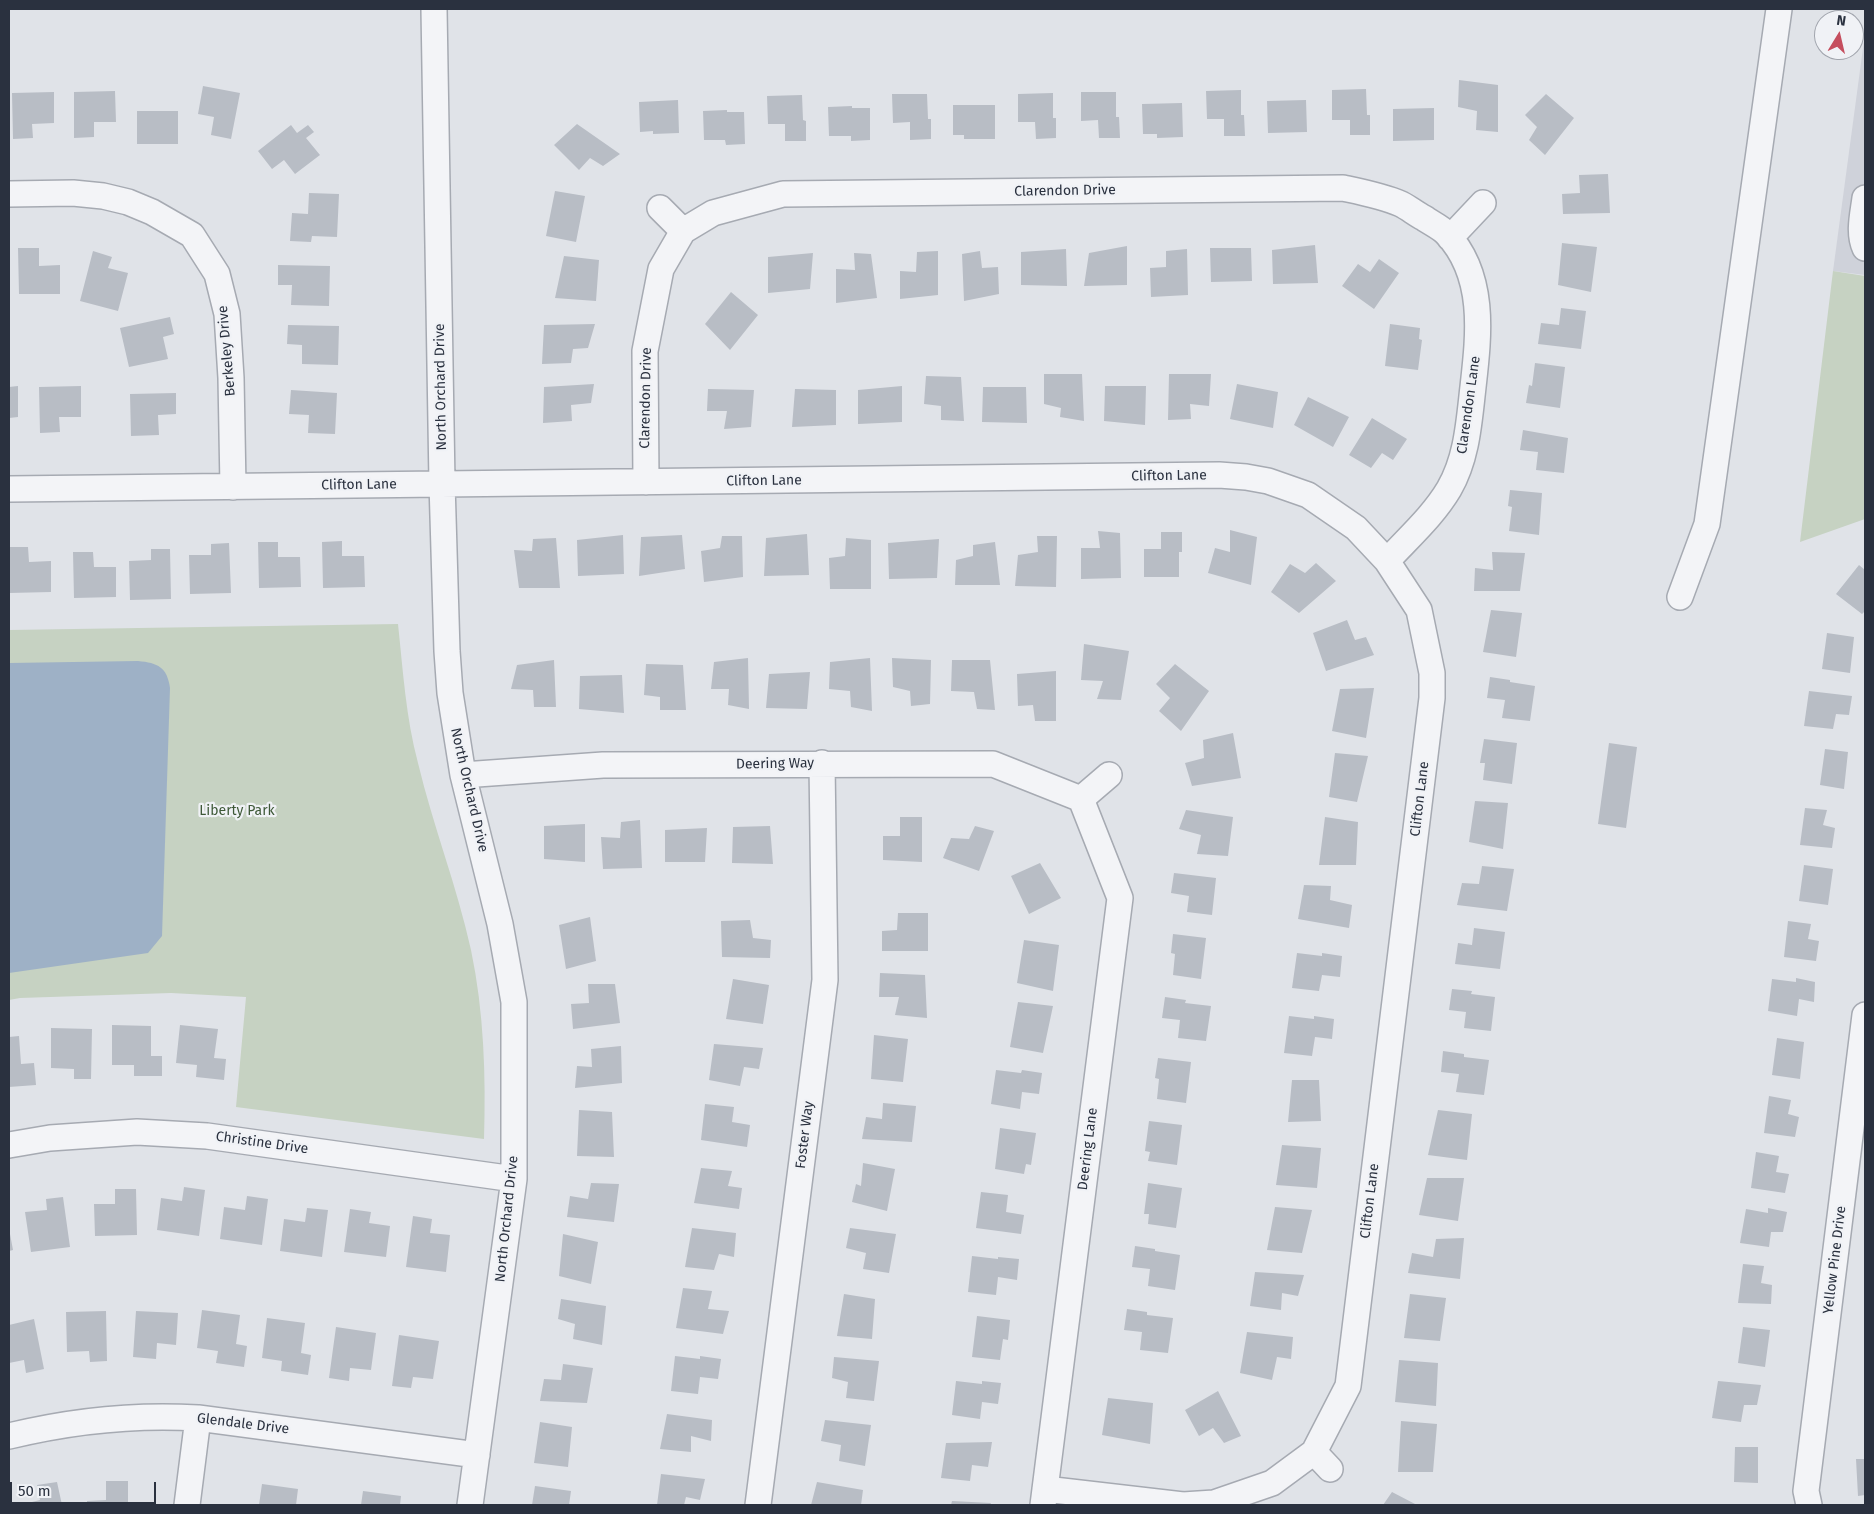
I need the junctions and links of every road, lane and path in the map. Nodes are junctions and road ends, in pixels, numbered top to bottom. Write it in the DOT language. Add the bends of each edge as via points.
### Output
graph roads {
  1 [pos="434,9"];
  2 [pos="1779,9"];
  3 [pos="9,194"];
  4 [pos="1865,198"];
  5 [pos="1483,203"];
  6 [pos="660,208"];
  7 [pos="683,232"];
  8 [pos="1447,235"];
  9 [pos="1865,248"];
  10 [pos="646,482"];
  11 [pos="442,483"];
  12 [pos="233,486"];
  13 [pos="9,489"];
  14 [pos="1387,561"];
  15 [pos="1680,596"];
  16 [pos="822,763"];
  17 [pos="463,775"];
  18 [pos="1108,775"];
  19 [pos="1081,800"];
  20 [pos="1865,1015"];
  21 [pos="9,1145"];
  22 [pos="514,1179"];
  23 [pos="198,1418"];
  24 [pos="9,1436"];
  25 [pos="478,1455"];
  26 [pos="1044,1497"];
  27 [pos="187,1505"];
  28 [pos="470,1505"];
  29 [pos="758,1505"];
  30 [pos="1809,1505"];
  1 -- 11 [label="street, North Orchard Drive"];
  2 -- 15 [label="street" via="1707,524"];
  3 -- 12 [label="street, Berkeley Drive" via="103,196 152,212 192,235 217,274 227,314"];
  4 -- 9 [label="street" via="1862,225"];
  5 -- 8 [label="street"];
  6 -- 7 [label="street"];
  7 -- 8 [label="street, Clarendon Drive" via="713,212 783,194 1343,188 1401,204"];
  7 -- 10 [label="street, Clarendon Drive" via="661,269 645,351"];
  8 -- 14 [label="street, Clarendon Lane" via="1465,257 1474,282 1478,314 1467,437 1460,465 1449,489 1432,513"];
  10 -- 11 [label="street, Clifton Lane"];
  10 -- 14 [label="street, Clifton Lane" via="1246,477 1308,495 1356,528"];
  11 -- 12 [label="street, Clifton Lane"];
  11 -- 17 [label="street, North Orchard Drive" via="447,651 453,719"];
  12 -- 13 [label="street, Clifton Lane"];
  14 -- 26 [label="street, Clifton Lane" via="1419,610 1432,673 1432,698 1348,1386 1322,1461 1272,1484 1214,1503 1183,1505"];
  16 -- 17 [label="street, Deering Way" via="603,765"];
  16 -- 19 [label="street, Deering Way" via="993,764"];
  16 -- 29 [label="street, Foster Way" via="825,980"];
  17 -- 22 [label="street, North Orchard Drive" via="500,924 514,1002"];
  18 -- 19 [label="street"];
  19 -- 26 [label="street, Deering Lane" via="1120,898"];
  20 -- 30 [label="street, Yellow Pine Drive" via="1806,1491"];
  21 -- 22 [label="street, Christine Drive" via="50,1138 137,1132 207,1136"];
  22 -- 25 [label="street, North Orchard Drive"];
  23 -- 24 [label="street, Glendale Drive" via="101,1419"];
  23 -- 25 [label="street, Glendale Drive"];
  23 -- 27 [label="street"];
  25 -- 28 [label="street, North Orchard Drive"];
}
